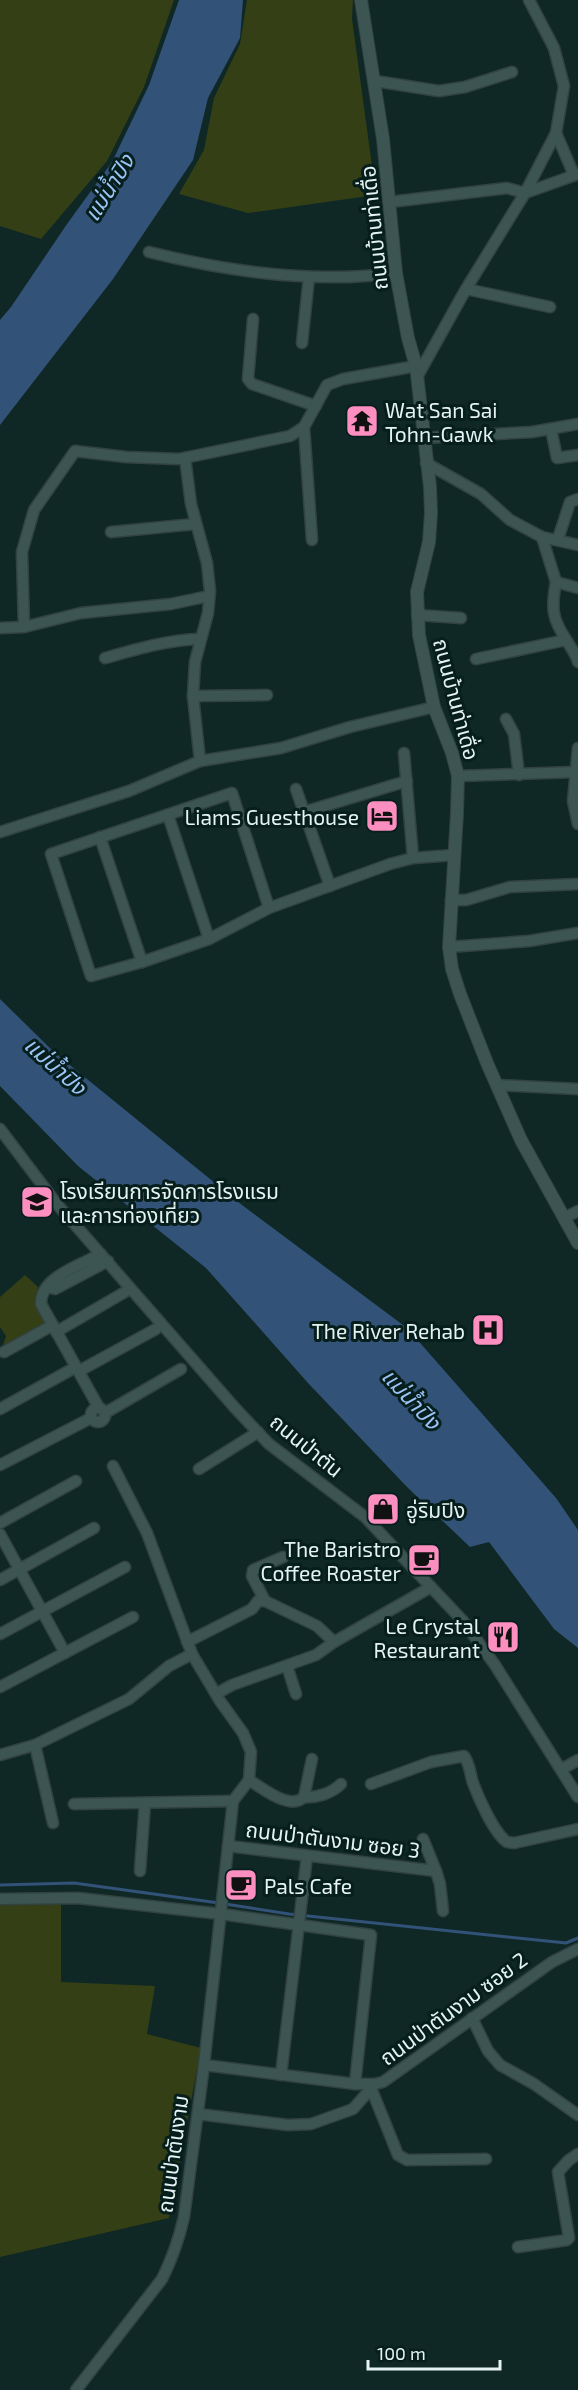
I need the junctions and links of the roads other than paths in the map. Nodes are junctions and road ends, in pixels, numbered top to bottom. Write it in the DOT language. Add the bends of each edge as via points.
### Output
graph roads {
  1 [pos="361,0"];
  2 [pos="529,0"];
  3 [pos="512,72"];
  4 [pos="375,81"];
  5 [pos="556,133"];
  6 [pos="576,175"];
  7 [pos="525,193"];
  8 [pos="390,202"];
  9 [pos="149,252"];
  10 [pos="396,273"];
  11 [pos="309,277"];
  12 [pos="466,289"];
  13 [pos="550,307"];
  14 [pos="254,319"];
  15 [pos="302,343"];
  16 [pos="417,371"];
  17 [pos="316,406"];
  18 [pos="578,424"];
  19 [pos="304,427"];
  20 [pos="551,429"];
  21 [pos="423,438"];
  22 [pos="578,455"];
  23 [pos="185,458"];
  24 [pos="426,463"];
  25 [pos="578,499"];
  26 [pos="195,524"];
  27 [pos="111,532"];
  28 [pos="542,537"];
  29 [pos="558,539"];
  30 [pos="312,540"];
  31 [pos="578,545"];
  32 [pos="556,582"];
  33 [pos="578,588"];
  34 [pos="209,596"];
  35 [pos="417,615"];
  36 [pos="461,618"];
  37 [pos="24,627"];
  38 [pos="0,628"];
  39 [pos="200,639"];
  40 [pos="566,639"];
  41 [pos="105,658"];
  42 [pos="476,659"];
  43 [pos="578,662"];
  44 [pos="267,695"];
  45 [pos="193,696"];
  46 [pos="434,707"];
  47 [pos="506,719"];
  48 [pos="578,748"];
  49 [pos="404,753"];
  50 [pos="200,761"];
  51 [pos="576,767"];
  52 [pos="519,775"];
  53 [pos="458,776"];
  54 [pos="407,781"];
  55 [pos="296,789"];
  56 [pos="304,812"];
  57 [pos="168,815"];
  58 [pos="578,824"];
  59 [pos="0,832"];
  60 [pos="100,837"];
  61 [pos="454,855"];
  62 [pos="413,858"];
  63 [pos="578,884"];
  64 [pos="330,886"];
  65 [pos="451,900"];
  66 [pos="269,908"];
  67 [pos="578,933"];
  68 [pos="209,939"];
  69 [pos="449,947"];
  70 [pos="142,962"];
  71 [pos="497,1085"];
  72 [pos="578,1089"];
  73 [pos="0,1130"];
  74 [pos="578,1211"];
  75 [pos="564,1218"];
  76 [pos="578,1244"];
  77 [pos="105,1258"];
  78 [pos="124,1292"];
  79 [pos="55,1328"];
  80 [pos="156,1329"];
  81 [pos="4,1352"];
  82 [pos="77,1369"];
  83 [pos="181,1369"];
  84 [pos="0,1409"];
  85 [pos="102,1410"];
  86 [pos="258,1432"];
  87 [pos="0,1465"];
  88 [pos="113,1466"];
  89 [pos="199,1469"];
  90 [pos="76,1481"];
  91 [pos="0,1523"];
  92 [pos="94,1528"];
  93 [pos="0,1534"];
  94 [pos="283,1557"];
  95 [pos="125,1567"];
  96 [pos="19,1569"];
  97 [pos="0,1580"];
  98 [pos="431,1587"];
  99 [pos="265,1601"];
  100 [pos="42,1611"];
  101 [pos="133,1617"];
  102 [pos="0,1634"];
  103 [pos="188,1642"];
  104 [pos="334,1642"];
  105 [pos="65,1653"];
  106 [pos="192,1654"];
  107 [pos="287,1666"];
  108 [pos="0,1687"];
  109 [pos="216,1694"];
  110 [pos="296,1694"];
  111 [pos="35,1745"];
  112 [pos="0,1755"];
  113 [pos="312,1759"];
  114 [pos="578,1760"];
  115 [pos="562,1769"];
  116 [pos="249,1780"];
  117 [pos="341,1784"];
  118 [pos="371,1784"];
  119 [pos="304,1797"];
  120 [pos="578,1797"];
  121 [pos="233,1801"];
  122 [pos="145,1803"];
  123 [pos="74,1804"];
  124 [pos="54,1823"];
  125 [pos="578,1829"];
  126 [pos="423,1839"];
  127 [pos="228,1846"];
  128 [pos="307,1856"];
  129 [pos="140,1871"];
  130 [pos="435,1871"];
  131 [pos="0,1899"];
  132 [pos="443,1911"];
  133 [pos="221,1914"];
  134 [pos="300,1925"];
  135 [pos="578,1949"];
  136 [pos="472,2018"];
  137 [pos="204,2065"];
  138 [pos="281,2075"];
  139 [pos="355,2084"];
  140 [pos="373,2086"];
  141 [pos="578,2113"];
  142 [pos="198,2114"];
  143 [pos="578,2154"];
  144 [pos="486,2159"];
  145 [pos="518,2247"];
  146 [pos="76,2390"];
  1 -- 4 [label="street, ถนนบ้านท่าเดื่อ"];
  2 -- 5 [label="street" via="554,48 564,86"];
  3 -- 4 [label="street" via="439,91"];
  4 -- 8 [label="street, ถนนบ้านท่าเดื่อ"];
  5 -- 6 [label="street"];
  5 -- 7 [label="street"];
  6 -- 7 [label="street"];
  7 -- 8 [label="street" via="507,188"];
  7 -- 12 [label="street"];
  8 -- 10 [label="street, ถนนบ้านท่าเดื่อ"];
  9 -- 11 [label="street" via="192,262"];
  10 -- 11 [label="street"];
  10 -- 16 [label="street, ถนนบ้านท่าเดื่อ"];
  11 -- 15 [label="street"];
  12 -- 13 [label="street"];
  12 -- 16 [label="street"];
  14 -- 17 [label="street" via="248,380"];
  16 -- 17 [label="street" via="343,379 327,385"];
  16 -- 21 [label="street, ถนนบ้านท่าเดื่อ"];
  17 -- 19 [label="street"];
  18 -- 20 [label="street"];
  19 -- 23 [label="street" via="290,436"];
  19 -- 30 [label="street"];
  20 -- 21 [label="street"];
  20 -- 22 [label="street" via="557,458"];
  21 -- 24 [label="street, ถนนบ้านท่าเดื่อ"];
  23 -- 26 [label="street"];
  23 -- 37 [label="street" via="75,451 34,510 22,552"];
  24 -- 28 [label="street" via="481,494 510,520"];
  24 -- 35 [label="street, ถนนบ้านท่าเดื่อ" via="431,513 429,542 417,592"];
  25 -- 29 [label="street" via="570,502"];
  26 -- 27 [label="street"];
  26 -- 34 [label="street" via="207,563"];
  28 -- 29 [label="street"];
  28 -- 32 [label="street"];
  29 -- 31 [label="street"];
  32 -- 33 [label="street"];
  32 -- 40 [label="street" via="552,613"];
  34 -- 37 [label="street" via="81,613"];
  34 -- 39 [label="street"];
  35 -- 36 [label="street"];
  35 -- 46 [label="street, ถนนบ้านท่าเดื่อ"];
  37 -- 38 [label="street"];
  39 -- 41 [label="street" via="176,639"];
  39 -- 45 [label="street"];
  40 -- 42 [label="street"];
  40 -- 43 [label="street"];
  44 -- 45 [label="street"];
  45 -- 50 [label="street"];
  46 -- 50 [label="street" via="281,748"];
  46 -- 53 [label="street, ถนนบ้านท่าเดื่อ"];
  47 -- 52 [label="street" via="514,734"];
  48 -- 51 [label="street"];
  49 -- 54 [label="street"];
  50 -- 59 [label="street" via="129,791"];
  51 -- 52 [label="street"];
  51 -- 58 [label="street" via="573,801"];
  52 -- 53 [label="street"];
  53 -- 61 [label="street, ถนนบ้านท่าเดื่อ"];
  54 -- 56 [label="street"];
  54 -- 62 [label="street"];
  55 -- 56 [label="street"];
  56 -- 64 [label="street"];
  57 -- 60 [label="street"];
  57 -- 66 [label="street" via="232,793"];
  57 -- 68 [label="street"];
  60 -- 70 [label="street"];
  60 -- 70 [label="street" via="51,854 91,976"];
  61 -- 62 [label="street"];
  61 -- 65 [label="street, ถนนบ้านท่าเดื่อ"];
  62 -- 64 [label="street"];
  63 -- 65 [label="street" via="510,887 466,900"];
  64 -- 66 [label="street"];
  65 -- 69 [label="street, ถนนบ้านท่าเดื่อ"];
  66 -- 68 [label="street"];
  67 -- 69 [label="street"];
  68 -- 70 [label="street"];
  69 -- 71 [label="street, ถนนบ้านท่าเดื่อ" via="460,994"];
  71 -- 72 [label="street"];
  71 -- 75 [label="street, ถนนบ้านท่าเดื่อ" via="521,1140"];
  73 -- 77 [label="street, ถนนป่าตัน" via="56,1203"];
  74 -- 75 [label="street"];
  75 -- 76 [label="street, ถนนบ้านท่าเดื่อ"];
  77 -- 79 [label="street" via="50,1281 41,1304"];
  77 -- 86 [label="street, ถนนป่าตัน"];
  78 -- 79 [label="street"];
  79 -- 81 [label="street"];
  79 -- 82 [label="street"];
  80 -- 82 [label="street"];
  82 -- 84 [label="street"];
  82 -- 85 [label="street"];
  83 -- 85 [label="street"];
  85 -- 87 [label="street" via="106,1416 102,1422 91,1418"];
  86 -- 89 [label="street"];
  86 -- 98 [label="street, ถนนป่าตัน" via="365,1517"];
  88 -- 103 [label="street" via="147,1533"];
  90 -- 91 [label="street"];
  92 -- 96 [label="street"];
  93 -- 96 [label="street"];
  94 -- 99 [label="street" via="253,1570 252,1576"];
  95 -- 100 [label="street"];
  96 -- 97 [label="street"];
  96 -- 100 [label="street"];
  98 -- 104 [label="street"];
  98 -- 115 [label="street, ถนนป่าตัน" via="463,1621 495,1665"];
  99 -- 103 [label="street" via="258,1601 252,1609"];
  99 -- 104 [label="street" via="317,1626"];
  100 -- 102 [label="street"];
  100 -- 105 [label="street"];
  101 -- 105 [label="street"];
  103 -- 106 [label="street"];
  104 -- 107 [label="street" via="316,1655"];
  105 -- 108 [label="street"];
  106 -- 109 [label="street"];
  106 -- 111 [label="street" via="170,1666 129,1699"];
  107 -- 109 [label="street"];
  107 -- 110 [label="street"];
  109 -- 116 [label="street" via="251,1752"];
  111 -- 112 [label="street"];
  111 -- 124 [label="street"];
  113 -- 119 [label="street"];
  114 -- 115 [label="street"];
  115 -- 120 [label="street, ถนนป่าตัน"];
  116 -- 119 [label="street" via="291,1802"];
  116 -- 121 [label="street"];
  117 -- 119 [label="street" via="320,1795"];
  118 -- 125 [label="street" via="431,1762 464,1756 473,1783 504,1840 513,1843"];
  121 -- 122 [label="street"];
  121 -- 127 [label="street, ถนนป่าตันงาม"];
  122 -- 123 [label="street"];
  122 -- 129 [label="street"];
  126 -- 130 [label="street, ถนนป่าตันงาม ซอย 3"];
  127 -- 128 [label="street, ถนนป่าตันงาม ซอย 3"];
  127 -- 133 [label="street, ถนนป่าตันงาม"];
  128 -- 130 [label="street, ถนนป่าตันงาม ซอย 3"];
  128 -- 134 [label="street"];
  130 -- 132 [label="street"];
  131 -- 133 [label="street" via="78,1898"];
  133 -- 134 [label="street"];
  133 -- 137 [label="street, ถนนป่าตันงาม"];
  134 -- 138 [label="street"];
  134 -- 139 [label="street" via="371,1935"];
  135 -- 136 [label="street, ถนนป่าตันงาม ซอย 2" via="552,1962"];
  136 -- 140 [label="street, ถนนป่าตันงาม ซอย 2" via="393,2076"];
  136 -- 141 [label="street" via="488,2051 500,2064"];
  137 -- 138 [label="street, ถนนป่าตันงาม ซอย 2"];
  137 -- 142 [label="street, ถนนป่าตันงาม"];
  138 -- 139 [label="street, ถนนป่าตันงาม ซอย 2"];
  139 -- 140 [label="street, ถนนป่าตันงาม ซอย 2"];
  140 -- 142 [label="street" via="353,2109 311,2124 288,2125"];
  140 -- 144 [label="street" via="398,2155 407,2160"];
  142 -- 146 [label="street, ถนนป่าตันงาม" via="184,2217 172,2260 162,2279"];
  143 -- 145 [label="street" via="558,2172 569,2238"];
}
